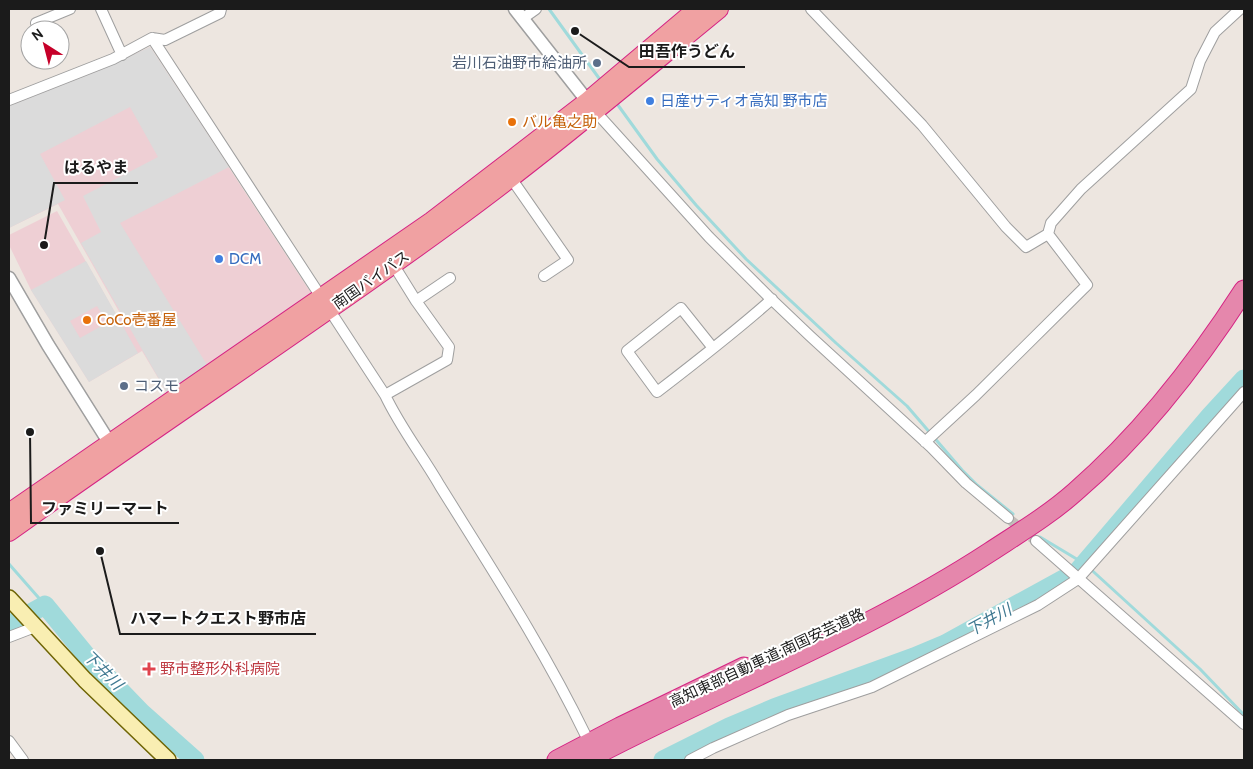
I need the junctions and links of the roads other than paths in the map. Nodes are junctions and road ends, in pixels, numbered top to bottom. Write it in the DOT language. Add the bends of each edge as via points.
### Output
graph roads {
  1 [pos="70,9"];
  2 [pos="101,9"];
  3 [pos="220,9"];
  4 [pos="536,9"];
  5 [pos="697,9"];
  6 [pos="719,9"];
  7 [pos="810,9"];
  8 [pos="1240,9"];
  9 [pos="518,14"];
  10 [pos="43,20"];
  11 [pos="152,38"];
  12 [pos="122,54"];
  13 [pos="9,100"];
  14 [pos="591,106"];
  15 [pos="511,178"];
  16 [pos="1048,234"];
  17 [pos="393,264"];
  18 [pos="544,276"];
  19 [pos="9,278"];
  20 [pos="450,278"];
  21 [pos="1244,290"];
  22 [pos="772,300"];
  23 [pos="416,301"];
  24 [pos="326,303"];
  25 [pos="713,348"];
  26 [pos="1244,392"];
  27 [pos="385,395"];
  28 [pos="926,442"];
  29 [pos="113,448"];
  30 [pos="9,513"];
  31 [pos="1008,518"];
  32 [pos="9,532"];
  33 [pos="1036,541"];
  34 [pos="979,559"];
  35 [pos="1078,579"];
  36 [pos="9,598"];
  37 [pos="35,627"];
  38 [pos="9,637"];
  39 [pos="1244,724"];
  40 [pos="586,736"];
  41 [pos="9,742"];
  42 [pos="23,760"];
  43 [pos="168,760"];
  44 [pos="557,760"];
  45 [pos="586,760"];
  46 [pos="690,760"];
  1 -- 10 [label="street"];
  2 -- 12 [label="street"];
  3 -- 11 [label="street" via="220,14 165,40"];
  4 -- 9 [label="street"];
  5 -- 14 [label="highway, 南国バイパス"];
  6 -- 14 [label="highway, 南国バイパス"];
  7 -- 16 [label="street" via="922,125 1026,247"];
  8 -- 16 [label="street" via="1215,32 1200,61 1191,89 1081,189 1051,223"];
  9 -- 14 [label="street"];
  11 -- 12 [label="street"];
  11 -- 24 [label="street"];
  12 -- 13 [label="street"];
  14 -- 15 [label="highway, 南国バイパス"];
  14 -- 22 [label="street" via="712,240"];
  14 -- 24 [label="highway, 南国バイパス" via="432,221"];
  15 -- 17 [label="highway, 南国バイパス"];
  15 -- 18 [label="street" via="568,260"];
  16 -- 28 [label="street" via="1087,285"];
  17 -- 23 [label="street"];
  17 -- 24 [label="highway, 南国バイパス"];
  19 -- 29 [label="street"];
  20 -- 23 [label="street"];
  21 -- 34 [label="highway, 高知東部自動車道;南国安芸道路" via="1188,370 1112,458 1051,511"];
  22 -- 25 [label="street"];
  22 -- 28 [label="street"];
  23 -- 27 [label="street" via="449,347 446,360"];
  24 -- 27 [label="street"];
  24 -- 29 [label="highway, 南国バイパス"];
  25 -- 25 [label="street" via="657,392 627,351 681,308"];
  26 -- 35 [label="street"];
  27 -- 40 [label="street" via="545,657"];
  28 -- 31 [label="street" via="966,483"];
  29 -- 30 [label="highway, 南国バイパス"];
  29 -- 32 [label="highway, 南国バイパス"];
  33 -- 35 [label="street"];
  34 -- 44 [label="highway, 高知東部自動車道;南国安芸道路" via="712,682"];
  34 -- 45 [label="highway, 高知東部自動車道;南国安芸道路" via="868,623"];
  35 -- 39 [label="street"];
  35 -- 46 [label="street" via="1038,604 880,683 788,715"];
  36 -- 37 [label="main road"];
  37 -- 38 [label="street"];
  37 -- 43 [label="main road" via="84,680"];
  41 -- 42 [label="street"];
}
